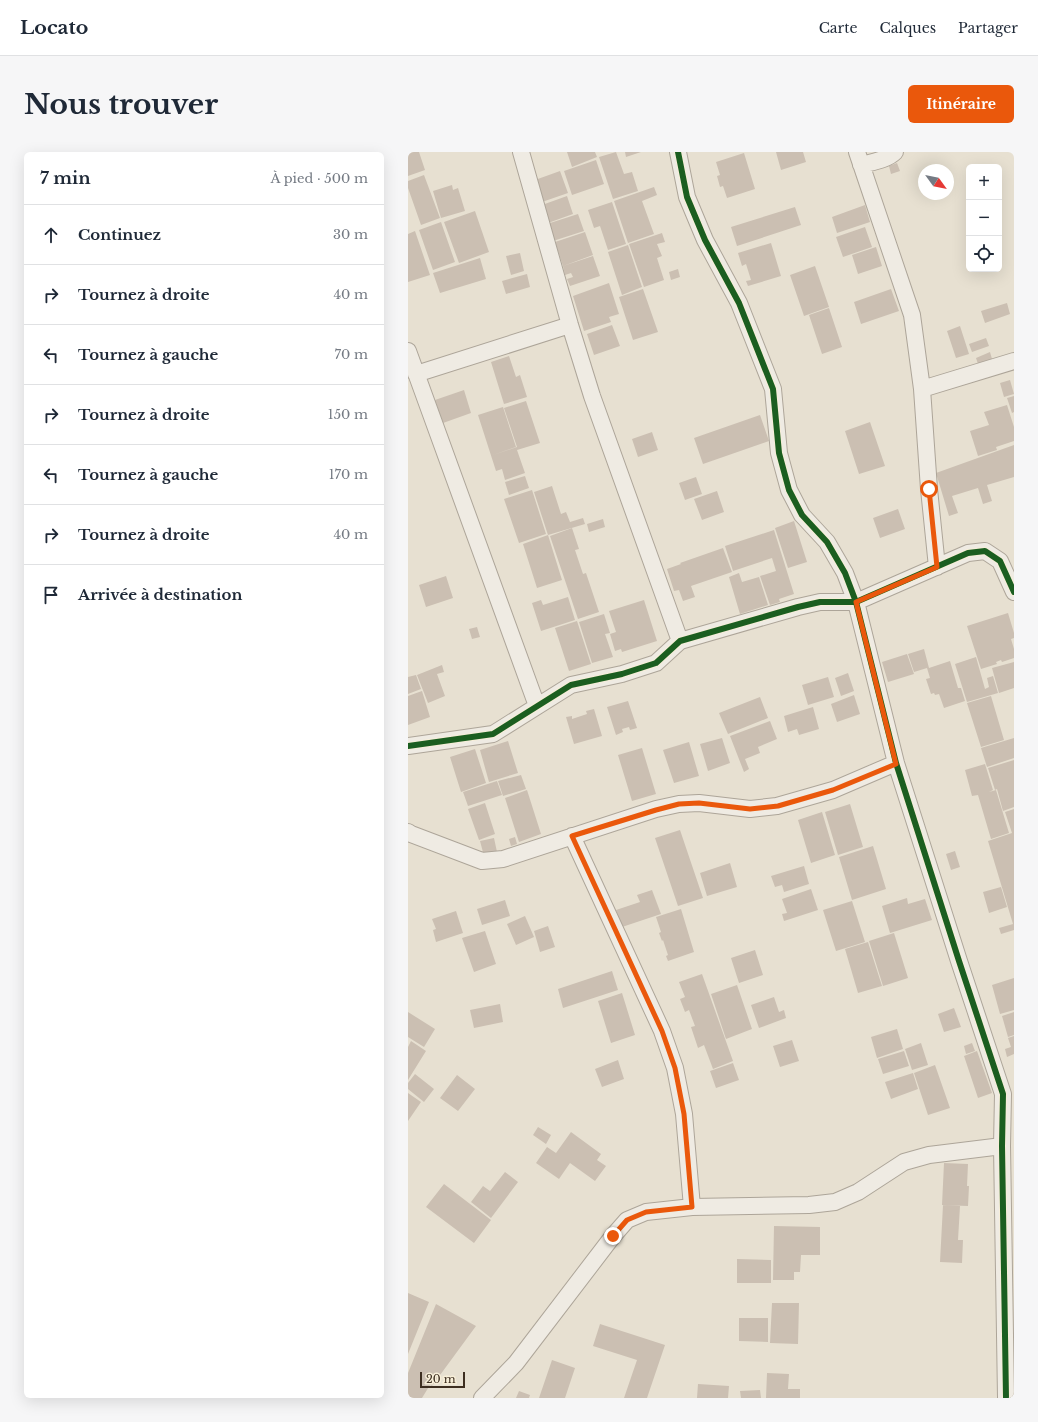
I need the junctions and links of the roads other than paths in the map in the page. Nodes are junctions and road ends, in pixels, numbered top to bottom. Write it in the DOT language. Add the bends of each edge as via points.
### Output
graph roads {
  1 [pos="521,152"];
  2 [pos="678,152"];
  3 [pos="895,152"];
  4 [pos="859,159"];
  5 [pos="570,325"];
  6 [pos="408,352"];
  7 [pos="1014,361"];
  8 [pos="416,374"];
  9 [pos="922,389"];
  10 [pos="937,567"];
  11 [pos="1012,582"];
  12 [pos="856,602"];
  13 [pos="680,641"];
  14 [pos="537,706"];
  15 [pos="408,746"];
  16 [pos="896,764"];
  17 [pos="408,832"];
  18 [pos="572,836"];
  19 [pos="1009,1089"];
  20 [pos="1002,1146"];
  21 [pos="692,1207"];
  22 [pos="482,1398"];
  23 [pos="1006,1398"];
  1 -- 5 [label="street"];
  2 -- 12 [label="street" via="687,197 705,240 739,303 773,389 779,453 788,490 802,515 827,542 845,573"];
  3 -- 4 [label="street" via="877,161"];
  4 -- 9 [label="street" via="912,315"];
  5 -- 8 [label="street"];
  5 -- 13 [label="street" via="592,396"];
  6 -- 8 [label="street"];
  7 -- 9 [label="street"];
  8 -- 14 [label="street"];
  9 -- 10 [label="street"];
  10 -- 11 [label="street" via="968,553 985,551 1000,561"];
  10 -- 12 [label="street"];
  12 -- 13 [label="street" via="820,602"];
  12 -- 16 [label="street"];
  13 -- 14 [label="street" via="656,663 622,674 571,685"];
  14 -- 15 [label="street" via="493,734"];
  16 -- 18 [label="street" via="833,790 778,806 750,809 699,803 679,804"];
  16 -- 19 [label="street" via="959,961"];
  17 -- 18 [label="street" via="482,861 503,859"];
  18 -- 21 [label="street" via="662,1031 675,1068 684,1114"];
  19 -- 20 [label="street"];
  20 -- 21 [label="street" via="929,1155 904,1162 858,1192 836,1202 809,1205"];
  20 -- 23 [label="street"];
  21 -- 22 [label="street" via="646,1212 627,1220 516,1363"];
}
